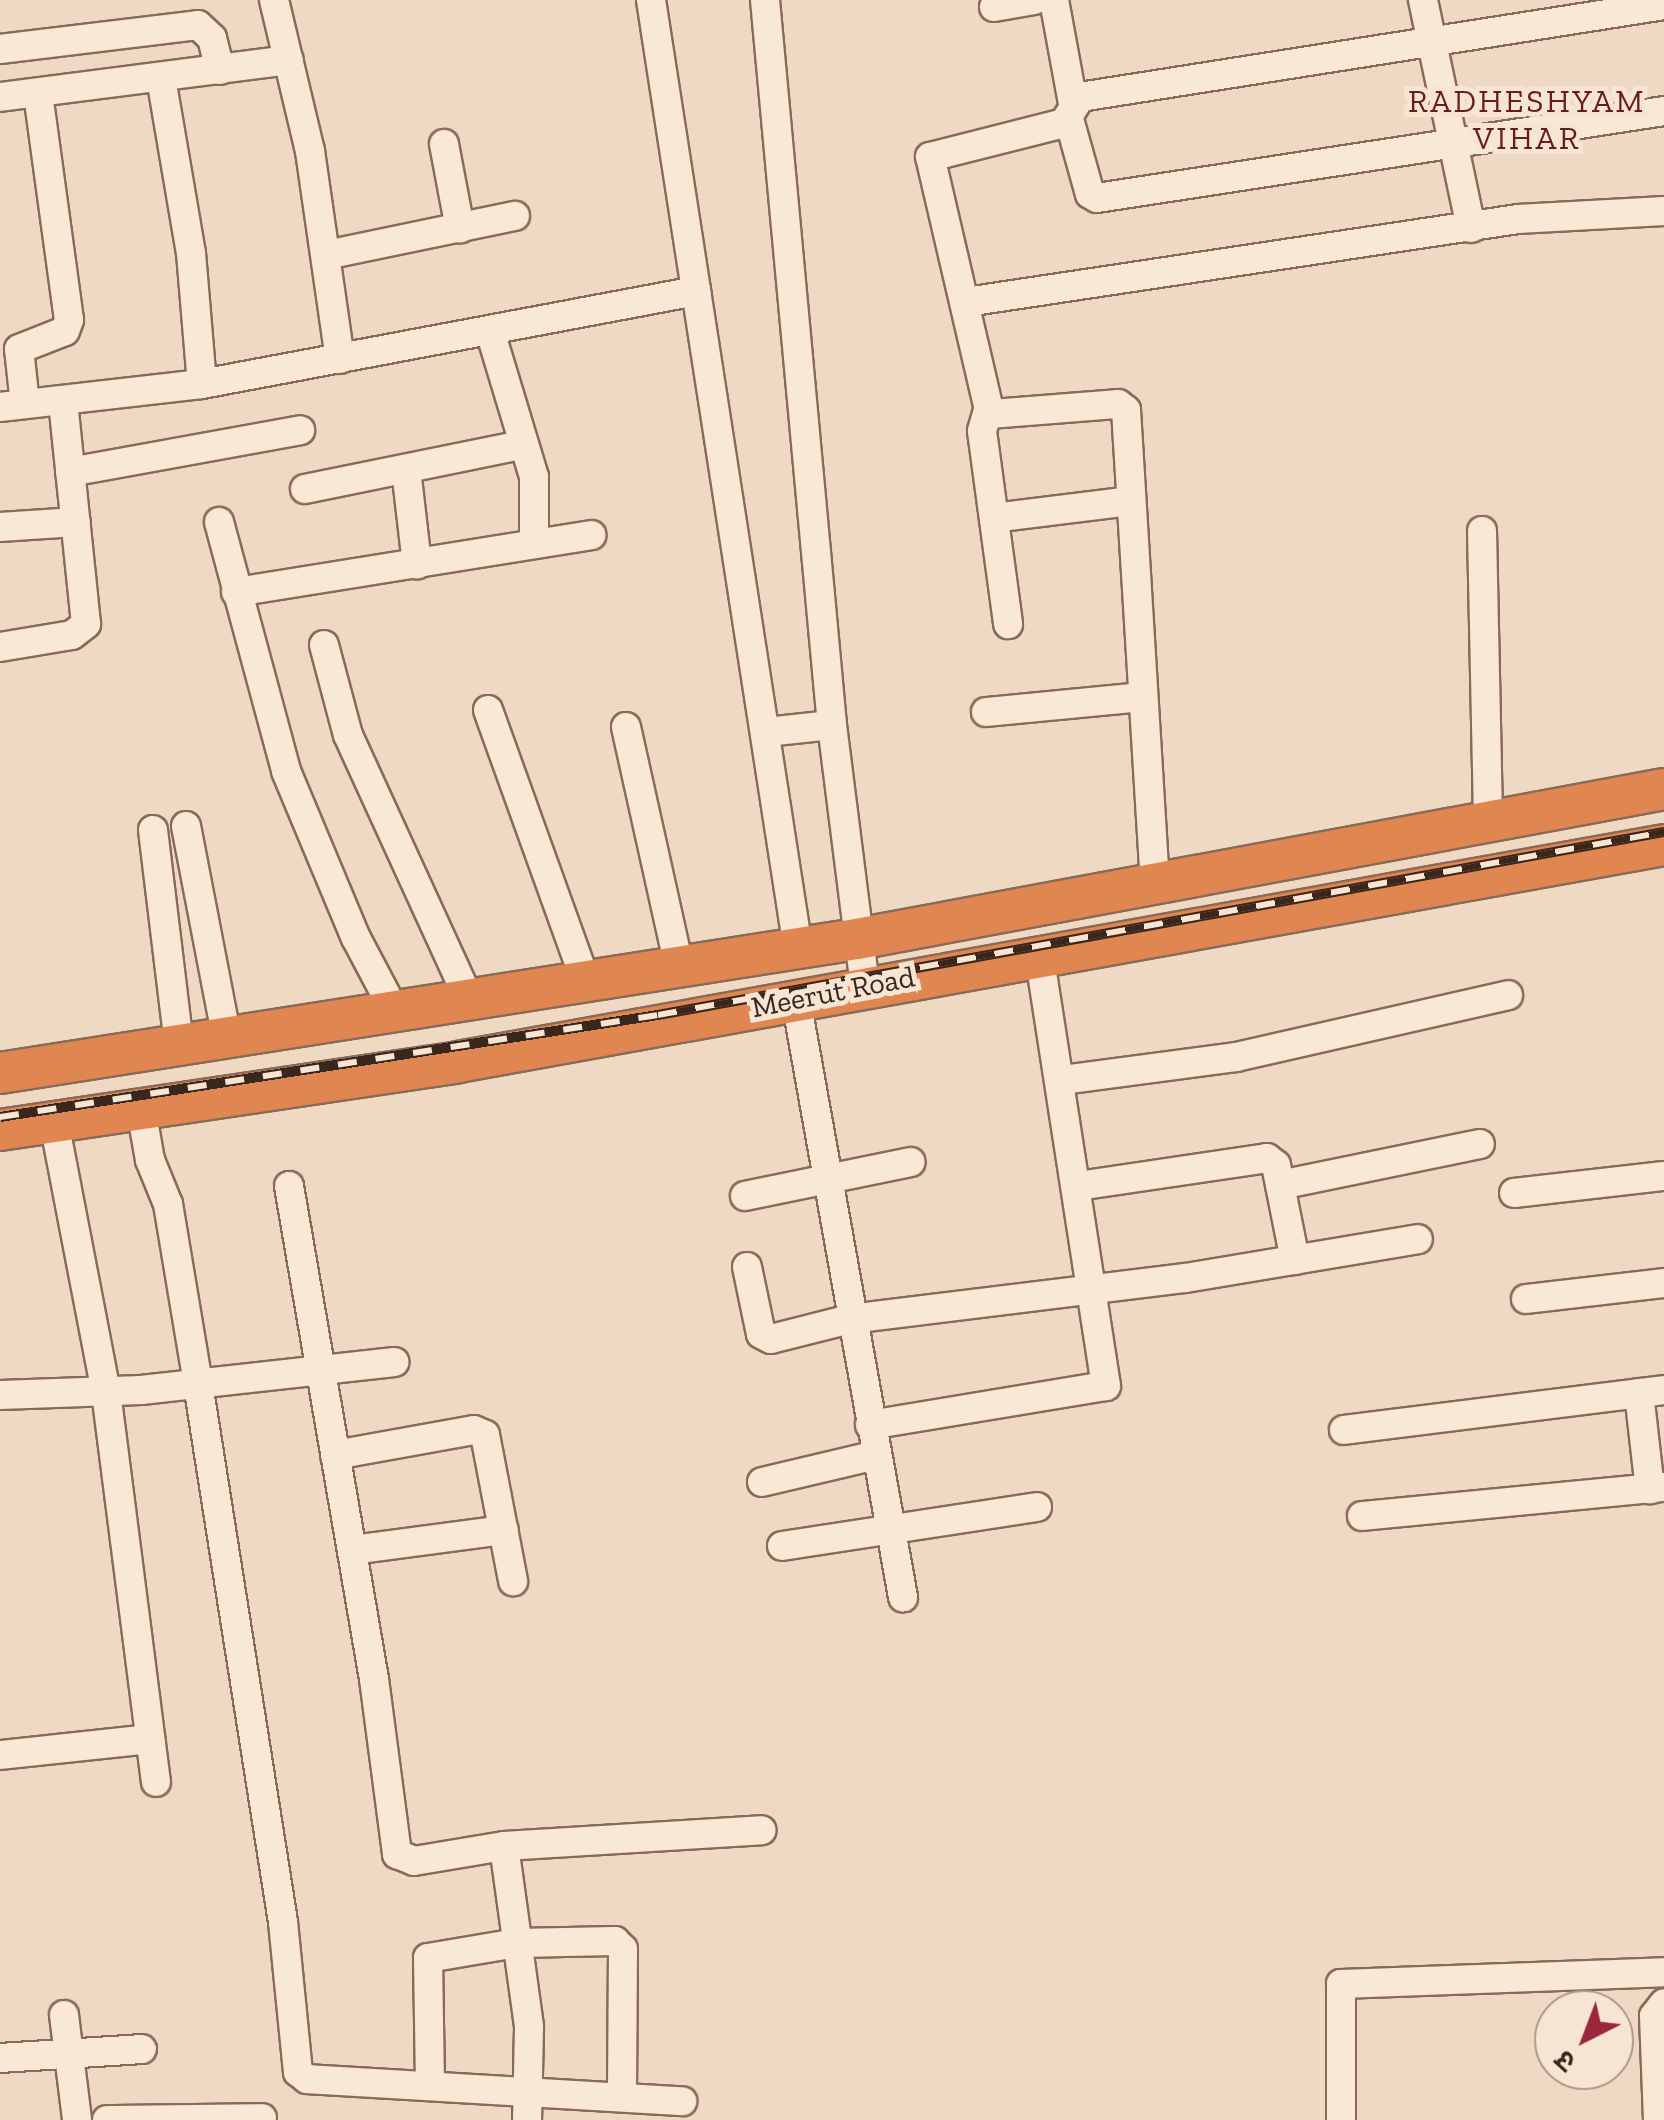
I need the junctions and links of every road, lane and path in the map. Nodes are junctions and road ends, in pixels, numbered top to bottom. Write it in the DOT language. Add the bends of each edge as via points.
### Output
graph roads {
  1 [pos="274,0"];
  2 [pos="651,0"];
  3 [pos="765,0"];
  4 [pos="1034,0"];
  5 [pos="1054,0"];
  6 [pos="1422,0"];
  7 [pos="1664,4"];
  8 [pos="994,7"];
  9 [pos="1432,40"];
  10 [pos="0,49"];
  11 [pos="289,60"];
  12 [pos="220,70"];
  13 [pos="160,78"];
  14 [pos="38,93"];
  15 [pos="0,98"];
  16 [pos="1664,111"];
  17 [pos="1071,112"];
  18 [pos="1453,142"];
  19 [pos="444,144"];
  20 [pos="1664,211"];
  21 [pos="515,216"];
  22 [pos="1471,228"];
  23 [pos="460,229"];
  24 [pos="326,255"];
  25 [pos="696,291"];
  26 [pos="966,302"];
  27 [pos="490,331"];
  28 [pos="340,359"];
  29 [pos="202,384"];
  30 [pos="63,400"];
  31 [pos="13,406"];
  32 [pos="988,410"];
  33 [pos="300,430"];
  34 [pos="522,444"];
  35 [pos="406,469"];
  36 [pos="70,472"];
  37 [pos="305,489"];
  38 [pos="1130,501"];
  39 [pos="994,518"];
  40 [pos="76,522"];
  41 [pos="218,522"];
  42 [pos="0,527"];
  43 [pos="1482,531"];
  44 [pos="591,535"];
  45 [pos="534,544"];
  46 [pos="417,564"];
  47 [pos="236,592"];
  48 [pos="1008,624"];
  49 [pos="0,646"];
  50 [pos="324,646"];
  51 [pos="1141,698"];
  52 [pos="488,710"];
  53 [pos="986,712"];
  54 [pos="832,724"];
  55 [pos="626,727"];
  56 [pos="766,732"];
  57 [pos="1664,789"];
  58 [pos="1488,822"];
  59 [pos="186,826"];
  60 [pos="153,830"];
  61 [pos="1664,845"];
  62 [pos="1155,884"];
  63 [pos="857,939"];
  64 [pos="798,948"];
  65 [pos="1039,955"];
  66 [pos="679,967"];
  67 [pos="586,982"];
  68 [pos="865,985"];
  69 [pos="1508,995"];
  70 [pos="796,1000"];
  71 [pos="470,1002"];
  72 [pos="395,1012"];
  73 [pos="228,1038"];
  74 [pos="180,1045"];
  75 [pos="0,1073"];
  76 [pos="1062,1080"];
  77 [pos="141,1109"];
  78 [pos="54,1122"];
  79 [pos="0,1130"];
  80 [pos="1480,1144"];
  81 [pos="911,1162"];
  82 [pos="1664,1176"];
  83 [pos="824,1180"];
  84 [pos="1280,1185"];
  85 [pos="289,1186"];
  86 [pos="1078,1186"];
  87 [pos="1514,1193"];
  88 [pos="745,1196"];
  89 [pos="1418,1239"];
  90 [pos="1295,1260"];
  91 [pos="747,1267"];
  92 [pos="1664,1283"];
  93 [pos="1093,1288"];
  94 [pos="1526,1299"];
  95 [pos="850,1319"];
  96 [pos="394,1362"];
  97 [pos="320,1370"];
  98 [pos="198,1384"];
  99 [pos="106,1392"];
  100 [pos="1652,1392"];
  101 [pos="0,1395"];
  102 [pos="870,1424"];
  103 [pos="1344,1430"];
  104 [pos="876,1454"];
  105 [pos="335,1455"];
  106 [pos="762,1482"];
  107 [pos="1657,1488"];
  108 [pos="1037,1507"];
  109 [pos="1362,1516"];
  110 [pos="890,1528"];
  111 [pos="504,1530"];
  112 [pos="782,1546"];
  113 [pos="352,1550"];
  114 [pos="513,1582"];
  115 [pos="903,1597"];
  116 [pos="150,1738"];
  117 [pos="0,1755"];
  118 [pos="156,1782"];
  119 [pos="762,1830"];
  120 [pos="504,1846"];
  121 [pos="518,1943"];
  122 [pos="1664,1972"];
  123 [pos="1664,2003"];
  124 [pos="64,2015"];
  125 [pos="142,2049"];
  126 [pos="67,2056"];
  127 [pos="0,2058"];
  128 [pos="430,2085"];
  129 [pos="529,2091"];
  130 [pos="622,2097"];
  131 [pos="682,2101"];
  132 [pos="1660,2113"];
  133 [pos="262,2118"];
  134 [pos="77,2120"];
  135 [pos="107,2120"];
  136 [pos="527,2120"];
  137 [pos="1341,2120"];
  1 -- 11 [label="street"];
  2 -- 25 [label="street"];
  3 -- 54 [label="street"];
  4 -- 8 [label="street"];
  5 -- 17 [label="street"];
  6 -- 9 [label="street"];
  7 -- 9 [label="street"];
  9 -- 17 [label="street" via="1080,97"];
  9 -- 18 [label="street"];
  10 -- 12 [label="street" via="198,26 212,38"];
  11 -- 12 [label="street"];
  11 -- 24 [label="street"];
  12 -- 13 [label="street"];
  13 -- 14 [label="street"];
  13 -- 29 [label="street" via="188,230"];
  14 -- 15 [label="street"];
  14 -- 31 [label="street" via="69,320 64,331 19,349"];
  16 -- 18 [label="street"];
  17 -- 18 [label="street" via="1090,194 1097,198"];
  17 -- 26 [label="street" via="930,157"];
  18 -- 22 [label="street"];
  19 -- 23 [label="street"];
  20 -- 22 [label="street" via="1564,214"];
  21 -- 23 [label="street"];
  22 -- 26 [label="street"];
  23 -- 24 [label="street"];
  24 -- 28 [label="street"];
  25 -- 27 [label="street"];
  25 -- 56 [label="street"];
  26 -- 32 [label="street"];
  27 -- 28 [label="street"];
  27 -- 34 [label="street"];
  28 -- 29 [label="street"];
  29 -- 30 [label="street"];
  30 -- 31 [label="street"];
  30 -- 36 [label="street"];
  32 -- 38 [label="street" via="996,417 1123,406"];
  32 -- 39 [label="street" via="982,431"];
  33 -- 36 [label="street"];
  34 -- 35 [label="street"];
  34 -- 45 [label="street" via="534,477"];
  35 -- 37 [label="street"];
  35 -- 46 [label="street"];
  36 -- 40 [label="street"];
  38 -- 39 [label="street"];
  38 -- 51 [label="street"];
  39 -- 48 [label="street"];
  40 -- 42 [label="street"];
  40 -- 49 [label="street" via="86,624 72,635"];
  41 -- 47 [label="street"];
  43 -- 58 [label="street"];
  44 -- 45 [label="street"];
  45 -- 46 [label="street"];
  46 -- 47 [label="street"];
  47 -- 72 [label="street" via="286,771 356,938"];
  50 -- 71 [label="street" via="354,751"];
  51 -- 53 [label="street"];
  51 -- 62 [label="street"];
  52 -- 67 [label="street"];
  54 -- 56 [label="street"];
  54 -- 63 [label="street"];
  55 -- 66 [label="street"];
  56 -- 64 [label="street"];
  57 -- 58 [label="highway, Meerut Road"];
  58 -- 62 [label="highway, Meerut Road"];
  59 -- 73 [label="street"];
  60 -- 74 [label="street"];
  61 -- 65 [label="highway, Meerut Road"];
  62 -- 63 [label="highway, Meerut Road"];
  63 -- 64 [label="highway, Meerut Road"];
  63 -- 68 [label="street"];
  64 -- 66 [label="highway, Meerut Road"];
  65 -- 68 [label="highway, Meerut Road"];
  65 -- 76 [label="street"];
  66 -- 67 [label="highway, Meerut Road"];
  67 -- 71 [label="highway, Meerut Road"];
  68 -- 70 [label="highway, Meerut Road"];
  69 -- 76 [label="street" via="1236,1057"];
  70 -- 77 [label="highway, Meerut Road" via="458,1062"];
  70 -- 83 [label="street"];
  71 -- 72 [label="highway, Meerut Road"];
  72 -- 73 [label="highway, Meerut Road"];
  73 -- 74 [label="highway, Meerut Road"];
  74 -- 75 [label="highway, Meerut Road"];
  76 -- 86 [label="street"];
  77 -- 78 [label="highway, Meerut Road"];
  77 -- 98 [label="street" via="150,1160 168,1204"];
  78 -- 79 [label="highway, Meerut Road"];
  78 -- 99 [label="street"];
  80 -- 84 [label="street"];
  81 -- 83 [label="street"];
  82 -- 87 [label="street"];
  83 -- 88 [label="street"];
  83 -- 95 [label="street"];
  84 -- 86 [label="street" via="1267,1158"];
  84 -- 90 [label="street"];
  85 -- 97 [label="street"];
  86 -- 93 [label="street"];
  89 -- 90 [label="street"];
  90 -- 93 [label="street"];
  91 -- 95 [label="street" via="764,1338"];
  92 -- 94 [label="street"];
  93 -- 95 [label="street"];
  93 -- 102 [label="street" via="1106,1381 1100,1392"];
  95 -- 102 [label="street"];
  96 -- 97 [label="street"];
  97 -- 98 [label="street"];
  97 -- 105 [label="street"];
  98 -- 99 [label="street"];
  98 -- 128 [label="street" via="283,1922 298,2072 307,2079"];
  99 -- 101 [label="street"];
  99 -- 116 [label="street"];
  100 -- 103 [label="street"];
  100 -- 107 [label="street"];
  102 -- 104 [label="street"];
  104 -- 106 [label="street"];
  104 -- 110 [label="street"];
  105 -- 111 [label="street" via="480,1432 488,1441"];
  105 -- 113 [label="street"];
  107 -- 109 [label="street"];
  108 -- 110 [label="street"];
  110 -- 112 [label="street"];
  110 -- 115 [label="street"];
  111 -- 113 [label="street"];
  111 -- 114 [label="street"];
  113 -- 120 [label="street" via="397,1854 414,1861"];
  116 -- 117 [label="street"];
  116 -- 118 [label="street"];
  119 -- 120 [label="street"];
  120 -- 121 [label="street"];
  121 -- 128 [label="street" via="428,1958"];
  121 -- 129 [label="street"];
  121 -- 130 [label="street" via="622,1944"];
  122 -- 137 [label="street" via="1341,1984"];
  123 -- 132 [label="street" via="1654,2016"];
  124 -- 126 [label="street"];
  125 -- 126 [label="street"];
  126 -- 127 [label="street"];
  126 -- 134 [label="street"];
  128 -- 129 [label="street"];
  129 -- 130 [label="street"];
  129 -- 136 [label="street"];
  130 -- 131 [label="street"];
  133 -- 135 [label="street"];
}
